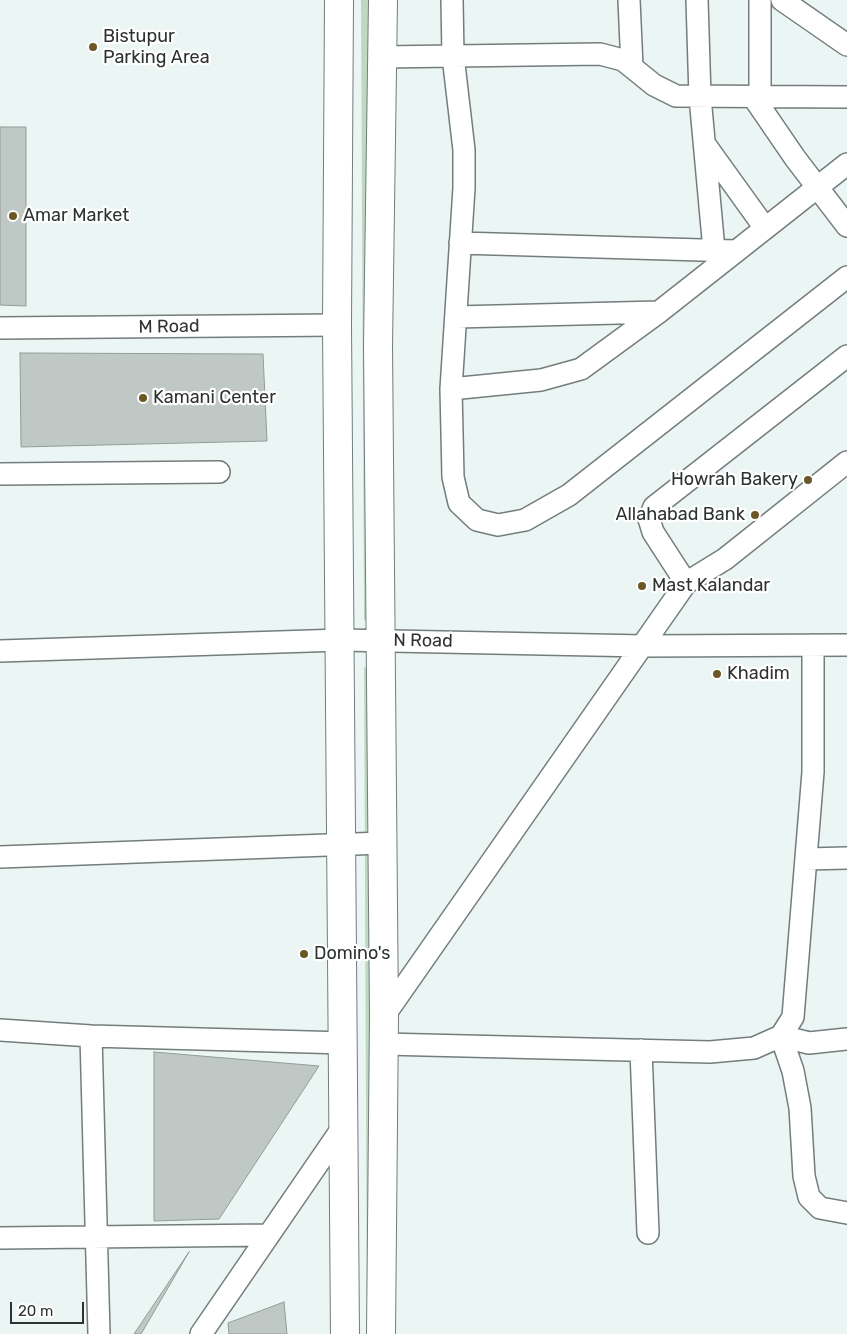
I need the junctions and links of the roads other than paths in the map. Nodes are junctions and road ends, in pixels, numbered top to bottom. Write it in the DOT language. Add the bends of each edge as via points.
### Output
graph roads {
  1 [pos="338,0"];
  2 [pos="383,0"];
  3 [pos="452,0"];
  4 [pos="629,0"];
  5 [pos="697,0"];
  6 [pos="760,0"];
  7 [pos="782,0"];
  8 [pos="847,45"];
  9 [pos="453,56"];
  10 [pos="382,57"];
  11 [pos="632,67"];
  12 [pos="700,97"];
  13 [pos="847,97"];
  14 [pos="757,98"];
  15 [pos="706,146"];
  16 [pos="847,164"];
  17 [pos="817,187"];
  18 [pos="847,226"];
  19 [pos="765,228"];
  20 [pos="460,243"];
  21 [pos="714,250"];
  22 [pos="736,251"];
  23 [pos="847,277"];
  24 [pos="659,312"];
  25 [pos="456,317"];
  26 [pos="337,325"];
  27 [pos="0,328"];
  28 [pos="847,356"];
  29 [pos="451,389"];
  30 [pos="847,462"];
  31 [pos="219,472"];
  32 [pos="0,474"];
  33 [pos="686,583"];
  34 [pos="342,640"];
  35 [pos="382,640"];
  36 [pos="813,645"];
  37 [pos="847,645"];
  38 [pos="644,646"];
  39 [pos="0,652"];
  40 [pos="382,844"];
  41 [pos="343,846"];
  42 [pos="0,857"];
  43 [pos="847,858"];
  44 [pos="806,859"];
  45 [pos="384,1016"];
  46 [pos="0,1030"];
  47 [pos="91,1036"];
  48 [pos="781,1036"];
  49 [pos="847,1039"];
  50 [pos="344,1043"];
  51 [pos="384,1044"];
  52 [pos="641,1050"];
  53 [pos="345,1124"];
  54 [pos="847,1212"];
  55 [pos="648,1233"];
  56 [pos="269,1235"];
  57 [pos="96,1236"];
  58 [pos="0,1238"];
  59 [pos="204,1332"];
  60 [pos="99,1334"];
  61 [pos="345,1334"];
  62 [pos="381,1334"];
  1 -- 26 [label="street"];
  2 -- 10 [label="street"];
  3 -- 9 [label="street"];
  4 -- 11 [label="street"];
  5 -- 12 [label="street"];
  6 -- 14 [label="street"];
  7 -- 8 [label="street"];
  9 -- 10 [label="street"];
  9 -- 11 [label="street" via="600,54 623,60"];
  9 -- 20 [label="street" via="464,150"];
  10 -- 35 [label="street" via="378,346"];
  11 -- 12 [label="street" via="654,86 676,96"];
  12 -- 14 [label="street"];
  12 -- 15 [label="street"];
  13 -- 14 [label="street"];
  14 -- 17 [label="street"];
  15 -- 19 [label="street"];
  15 -- 21 [label="street"];
  16 -- 17 [label="street"];
  17 -- 18 [label="street"];
  17 -- 19 [label="street"];
  19 -- 22 [label="street"];
  20 -- 21 [label="street"];
  20 -- 25 [label="street"];
  21 -- 22 [label="street"];
  22 -- 24 [label="street"];
  23 -- 29 [label="street" via="569,495 525,520 498,525 476,520 459,503 453,477"];
  24 -- 25 [label="street"];
  24 -- 29 [label="street" via="581,369 541,380"];
  25 -- 29 [label="street"];
  26 -- 27 [label="street, M Road"];
  26 -- 34 [label="street"];
  28 -- 33 [label="street" via="654,507 649,519 653,532"];
  30 -- 33 [label="street" via="725,559"];
  31 -- 32 [label="street"];
  33 -- 38 [label="street"];
  34 -- 35 [label="street, N Road"];
  34 -- 39 [label="street, N Road"];
  34 -- 41 [label="street"];
  35 -- 38 [label="street, N Road"];
  35 -- 40 [label="street"];
  36 -- 37 [label="street, N Road"];
  36 -- 38 [label="street, N Road"];
  36 -- 44 [label="street" via="813,772"];
  38 -- 45 [label="street"];
  40 -- 41 [label="street"];
  40 -- 45 [label="street"];
  41 -- 42 [label="street"];
  41 -- 50 [label="street"];
  43 -- 44 [label="street"];
  44 -- 48 [label="street" via="793,1017"];
  45 -- 51 [label="street"];
  46 -- 47 [label="street"];
  47 -- 50 [label="street"];
  47 -- 57 [label="street"];
  48 -- 49 [label="street" via="809,1043"];
  48 -- 52 [label="street" via="754,1048 710,1052"];
  48 -- 54 [label="street" via="793,1071 800,1108 804,1176 809,1196 820,1208"];
  50 -- 53 [label="street"];
  51 -- 52 [label="street"];
  51 -- 62 [label="street"];
  52 -- 55 [label="street"];
  53 -- 56 [label="street"];
  53 -- 61 [label="street"];
  56 -- 57 [label="street"];
  56 -- 59 [label="street"];
  57 -- 58 [label="street"];
  57 -- 60 [label="street"];
}
